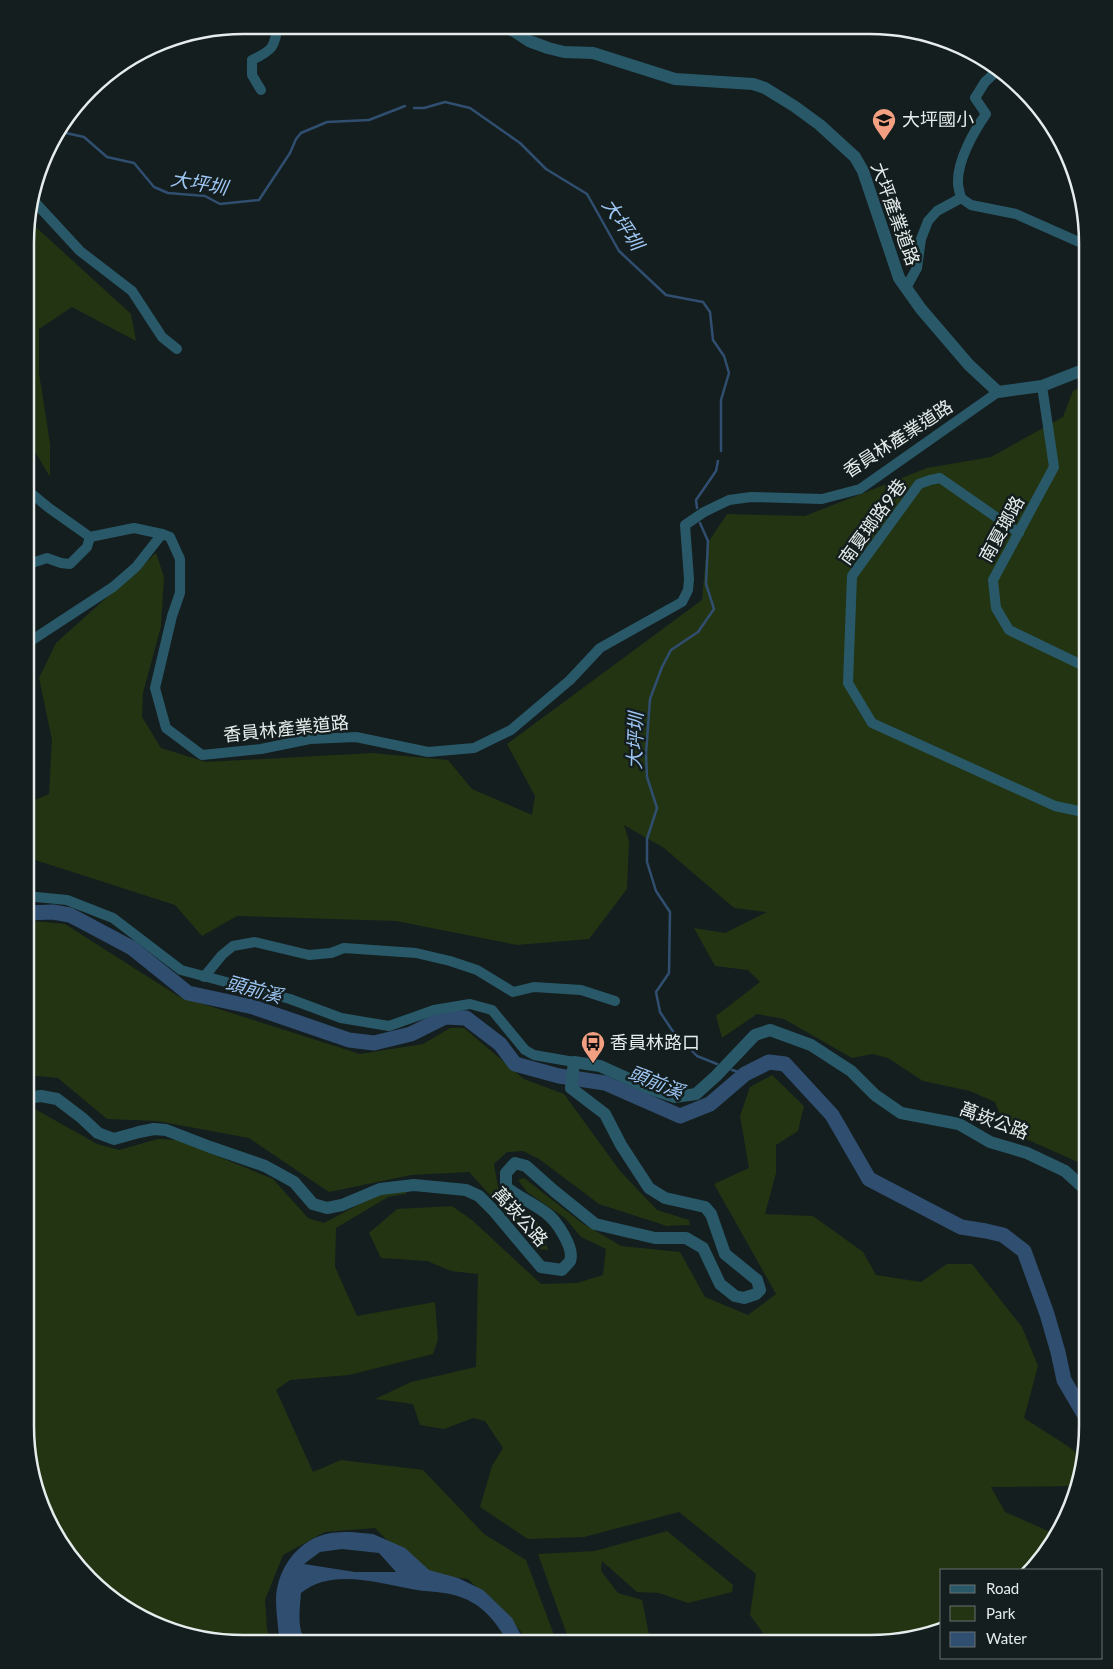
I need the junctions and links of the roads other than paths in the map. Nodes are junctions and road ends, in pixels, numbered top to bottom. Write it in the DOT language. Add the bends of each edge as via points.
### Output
graph roads {
  1 [pos="277,34"];
  2 [pos="518,34"];
  3 [pos="993,74"];
  4 [pos="261,90"];
  5 [pos="961,198"];
  6 [pos="38,205"];
  7 [pos="1079,242"];
  8 [pos="907,286"];
  9 [pos="177,349"];
  10 [pos="1079,372"];
  11 [pos="1042,386"];
  12 [pos="998,392"];
  13 [pos="34,496"];
  14 [pos="1019,533"];
  15 [pos="162,534"];
  16 [pos="90,537"];
  17 [pos="34,562"];
  18 [pos="34,639"];
  19 [pos="1079,664"];
  20 [pos="1079,811"];
  21 [pos="34,897"];
  22 [pos="204,977"];
  23 [pos="615,1001"];
  24 [pos="574,1062"];
  25 [pos="34,1097"];
  26 [pos="1079,1183"];
  1 -- 4 [label="street" via="275,44 252,60 252,75"];
  2 -- 8 [label="street, 大坪產業道路" via="548,48 593,54 675,79 753,84 794,106 856,157 893,263 899,278"];
  3 -- 5 [label="street" via="975,98 986,114 962,160 958,183"];
  5 -- 7 [label="street" via="971,205 1016,214"];
  5 -- 8 [label="street" via="928,221 921,239 917,268"];
  6 -- 9 [label="street" via="80,251 132,292 162,337"];
  8 -- 12 [label="street, 大坪產業道路" via="921,309 969,365"];
  10 -- 11 [label="street"];
  11 -- 12 [label="street"];
  11 -- 14 [label="street, 南夏瑯路" via="1054,467"];
  12 -- 15 [label="street, 香員林產業道路" via="860,489 822,500 751,497 729,500 704,512 685,525 689,578 682,602 600,648 570,680 511,730 474,748 428,752 356,737 202,755 166,728 154,688 180,593 180,559 170,537"];
  13 -- 16 [label="street"];
  14 -- 19 [label="street, 南夏瑯路" via="993,580 996,608 1009,630"];
  14 -- 20 [label="street, 南夏瑯路9巷" via="940,478 919,484 852,576 848,683 872,723 1055,806"];
  15 -- 16 [label="street" via="134,528"];
  15 -- 18 [label="street" via="136,567 114,587"];
  16 -- 17 [label="street" via="87,547 70,564 47,558"];
  21 -- 22 [label="street" via="67,900 113,918 181,970"];
  22 -- 23 [label="street" via="233,946 255,942 309,955 344,948 416,953 477,970 513,992 534,987 581,990"];
  22 -- 24 [label="street" via="290,999 341,1018 389,1026 434,1010 470,1004 492,1010 534,1055"];
  24 -- 25 [label="street, 萬崁公路" via="571,1088 605,1114 620,1145 649,1188 665,1198 705,1208 711,1214 725,1254 757,1280 760,1290 756,1294 744,1298 735,1296 720,1284 703,1248 686,1238 655,1238 595,1224 526,1166 515,1163 506,1173 506,1187 548,1213 565,1236 571,1250 570,1260 562,1270 541,1267 486,1203 466,1190 414,1185 380,1189 327,1208 313,1204 294,1182 265,1166 166,1130 154,1129 114,1139 98,1133 56,1099"];
  24 -- 26 [label="street, 萬崁公路" via="600,1066 675,1097 696,1094 755,1034 770,1030 811,1045 851,1071 875,1095 900,1113 959,1124 990,1142 1027,1153 1065,1170"];
}
